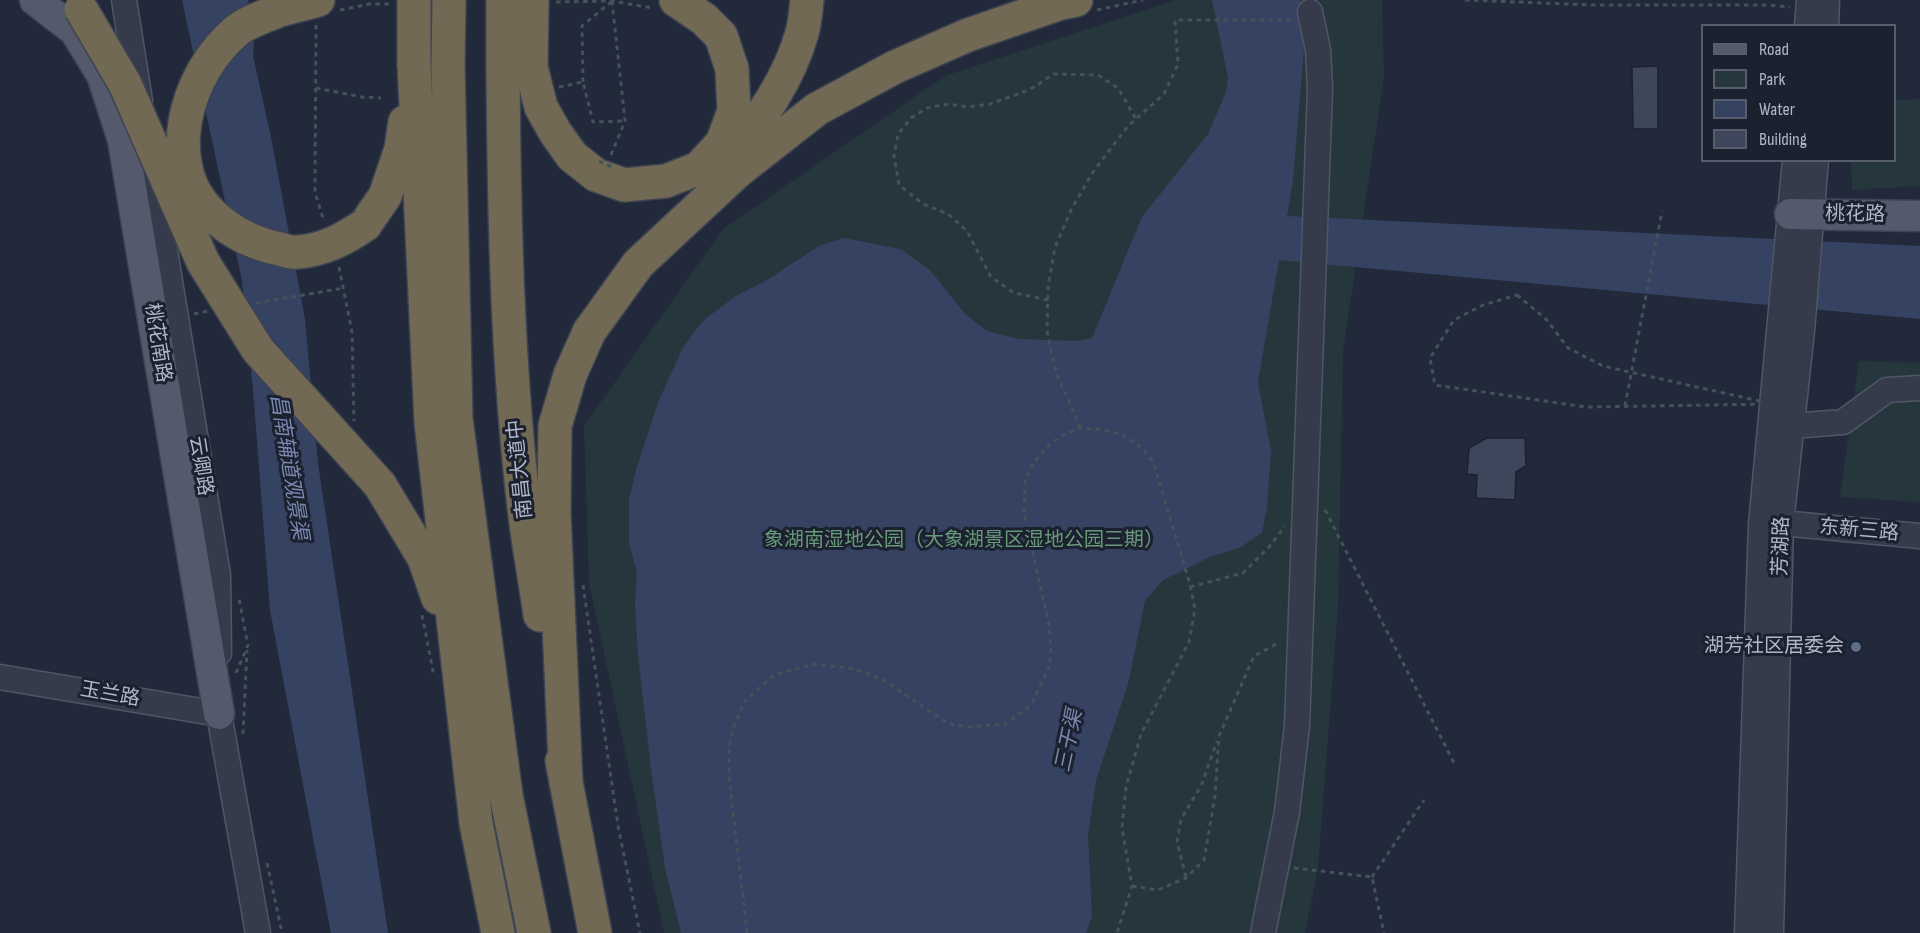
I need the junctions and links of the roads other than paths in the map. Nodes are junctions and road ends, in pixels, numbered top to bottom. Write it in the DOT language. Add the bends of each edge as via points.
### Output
graph roads {
  1 [pos="35,0"];
  2 [pos="124,0"];
  3 [pos="318,0"];
  4 [pos="414,0"];
  5 [pos="449,0"];
  6 [pos="503,0"];
  7 [pos="532,0"];
  8 [pos="676,0"];
  9 [pos="807,0"];
  10 [pos="75,4"];
  11 [pos="1084,6"];
  12 [pos="1813,9"];
  13 [pos="1311,16"];
  14 [pos="1824,24"];
  15 [pos="414,64"];
  16 [pos="527,74"];
  17 [pos="1795,162"];
  18 [pos="1816,162"];
  19 [pos="1920,216"];
  20 [pos="1800,224"];
  21 [pos="638,264"];
  22 [pos="1791,332"];
  23 [pos="1920,388"];
  24 [pos="1792,426"];
  25 [pos="1771,524"];
  26 [pos="1920,536"];
  27 [pos="0,677"];
  28 [pos="219,714"];
  29 [pos="566,783"];
  30 [pos="476,823"];
  31 [pos="258,933"];
  32 [pos="498,933"];
  33 [pos="534,933"];
  34 [pos="595,933"];
  35 [pos="1263,933"];
  36 [pos="1747,933"];
  37 [pos="1771,933"];
  1 -- 28 [label="main road, 桃花南路" via="75,31 102,75 123,140"];
  2 -- 28 [label="street, 云卿路" via="218,575"];
  3 -- 15 [label="highway, bridge" via="280,10 236,30 212,57 195,87 185,116 183,145 188,177 203,204 229,229 262,246 296,253 345,239 364,225 385,196 400,149"];
  4 -- 15 [label="highway, bridge"];
  5 -- 33 [label="highway, bridge" via="456,419 506,795"];
  6 -- 16 [label="highway, 南昌大道中, bridge"];
  7 -- 16 [label="highway, bridge"];
  8 -- 16 [label="highway" via="721,36 732,69 734,111 722,143 699,168 666,181 624,186 596,175 572,156 555,132"];
  9 -- 21 [label="highway" via="803,32 782,85 747,137"];
  10 -- 30 [label="highway, bridge" via="125,84 203,262 258,350 380,485 424,558 447,624"];
  11 -- 21 [label="highway" via="1061,3 968,35 895,67 818,109 738,171"];
  12 -- 14 [label="street"];
  13 -- 35 [label="street" via="1320,88 1314,503 1301,632 1298,726 1287,812"];
  15 -- 30 [label="highway" via="431,422"];
  16 -- 29 [label="highway, 南昌大道中" via="504,223 512,374 524,507"];
  17 -- 20 [label="street, 芳湖路"];
  18 -- 20 [label="street, 芳湖路"];
  19 -- 20 [label="main road, 桃花路"];
  20 -- 22 [label="street, 芳湖路"];
  21 -- 29 [label="highway" via="589,332 570,375 555,426 554,513"];
  22 -- 24 [label="street, 芳湖路"];
  22 -- 25 [label="street, 芳湖路" via="1773,404"];
  23 -- 24 [label="street" via="1887,390 1843,422"];
  24 -- 25 [label="street, 芳湖路"];
  25 -- 26 [label="street, 东新三路"];
  25 -- 36 [label="street, 芳湖路"];
  25 -- 37 [label="street, 芳湖路"];
  27 -- 28 [label="street, 玉兰路"];
  28 -- 31 [label="street, 云卿路"];
  29 -- 34 [label="highway, 南昌大道中"];
  30 -- 32 [label="highway"];
}
